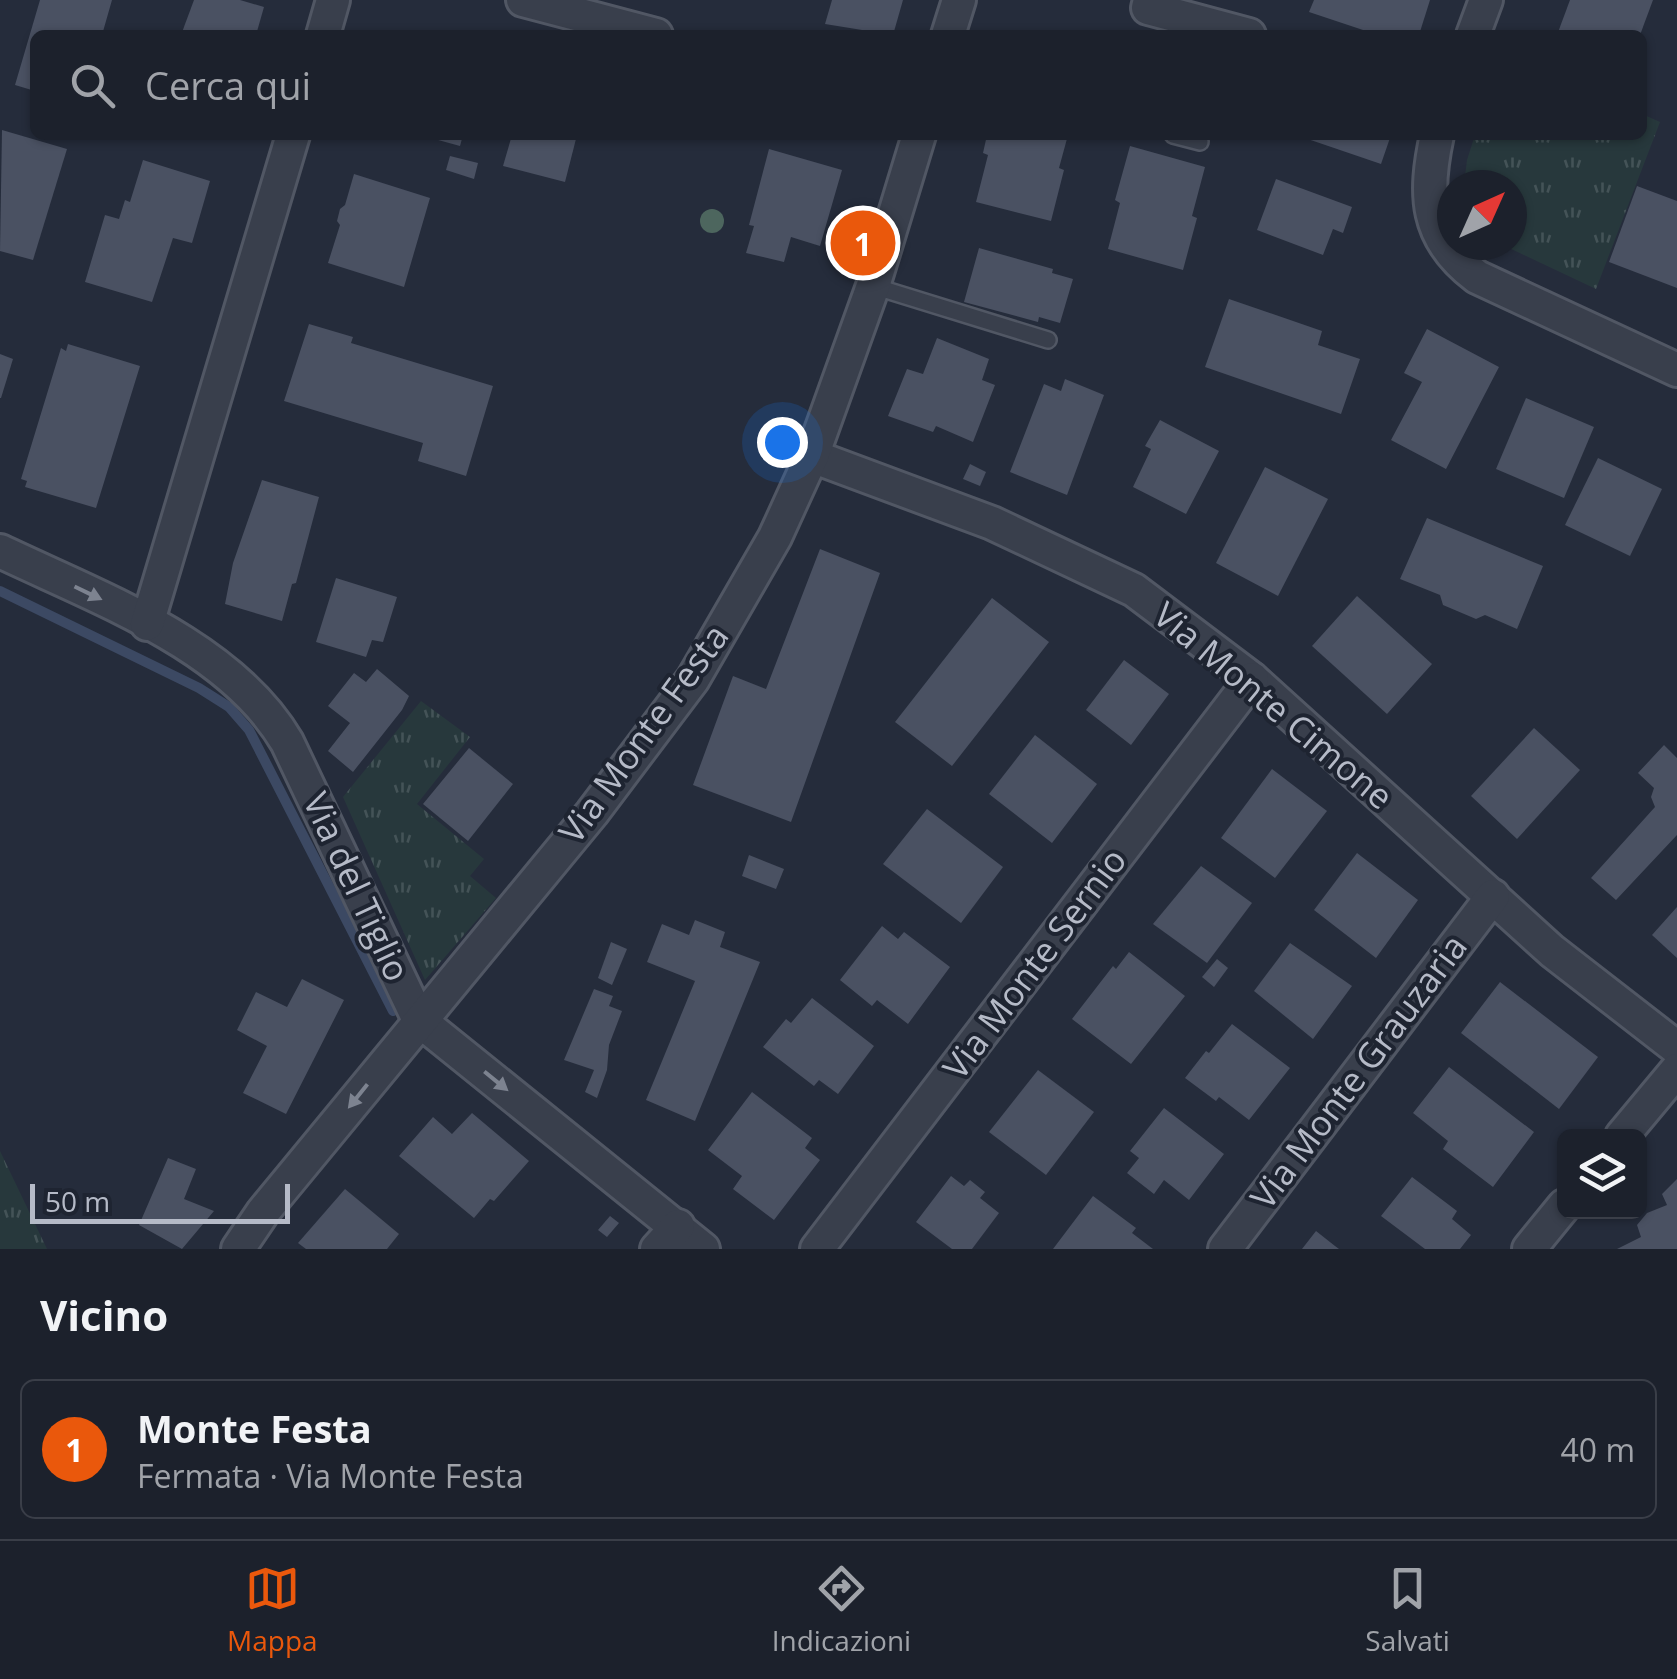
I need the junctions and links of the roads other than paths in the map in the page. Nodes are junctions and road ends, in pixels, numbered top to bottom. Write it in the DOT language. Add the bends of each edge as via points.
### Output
graph roads {
  1 [pos="333,0"];
  2 [pos="523,0"];
  3 [pos="959,0"];
  4 [pos="1150,0"];
  5 [pos="1486,0"];
  6 [pos="573,6"];
  7 [pos="324,30"];
  8 [pos="642,30"];
  9 [pos="950,30"];
  10 [pos="1230,30"];
  11 [pos="1475,30"];
  12 [pos="292,140"];
  13 [pos="917,140"];
  14 [pos="1192,140"];
  15 [pos="1436,140"];
  16 [pos="1200,142"];
  17 [pos="873,286"];
  18 [pos="1048,340"];
  19 [pos="1677,370"];
  20 [pos="812,456"];
  21 [pos="0,550"];
  22 [pos="147,624"];
  23 [pos="1252,680"];
  24 [pos="1493,896"];
  25 [pos="420,1020"];
  26 [pos="1677,1048"];
  27 [pos="1677,1070"];
  28 [pos="1628,1129"];
  29 [pos="1557,1215"];
  30 [pos="667,1238"];
  31 [pos="238,1249"];
  32 [pos="702,1249"];
  33 [pos="817,1249"];
  34 [pos="1225,1249"];
  35 [pos="1529,1249"];
  1 -- 7 [label="street"];
  2 -- 6 [label="street"];
  3 -- 9 [label="street"];
  4 -- 10 [label="street" via="1148,8"];
  5 -- 11 [label="street"];
  6 -- 8 [label="street"];
  12 -- 22 [label="street"];
  13 -- 17 [label="street, Via Monte Festa"];
  14 -- 16 [label="lane"];
  15 -- 19 [label="street" via="1430,206 1455,260 1476,277"];
  17 -- 18 [label="lane"];
  17 -- 20 [label="street, Via Monte Festa"];
  20 -- 23 [label="street, Via Monte Cimone" via="992,523 1134,590"];
  20 -- 25 [label="street, Via Monte Festa" via="775,537 693,679"];
  21 -- 22 [label="street, Via del Tiglio, one-way"];
  22 -- 25 [label="street, Via del Tiglio" via="217,664 270,714"];
  23 -- 24 [label="street, Via Monte Cimone"];
  23 -- 33 [label="street, Via Monte Sernio"];
  24 -- 26 [label="street, Via Monte Cimone"];
  24 -- 34 [label="street, Via Monte Grauzaria"];
  25 -- 30 [label="street, Via del Tiglio, one-way"];
  25 -- 31 [label="street, Via Monte Festa, one-way"];
  27 -- 28 [label="street"];
  29 -- 35 [label="street"];
  30 -- 32 [label="street, Via del Tiglio"];
}
